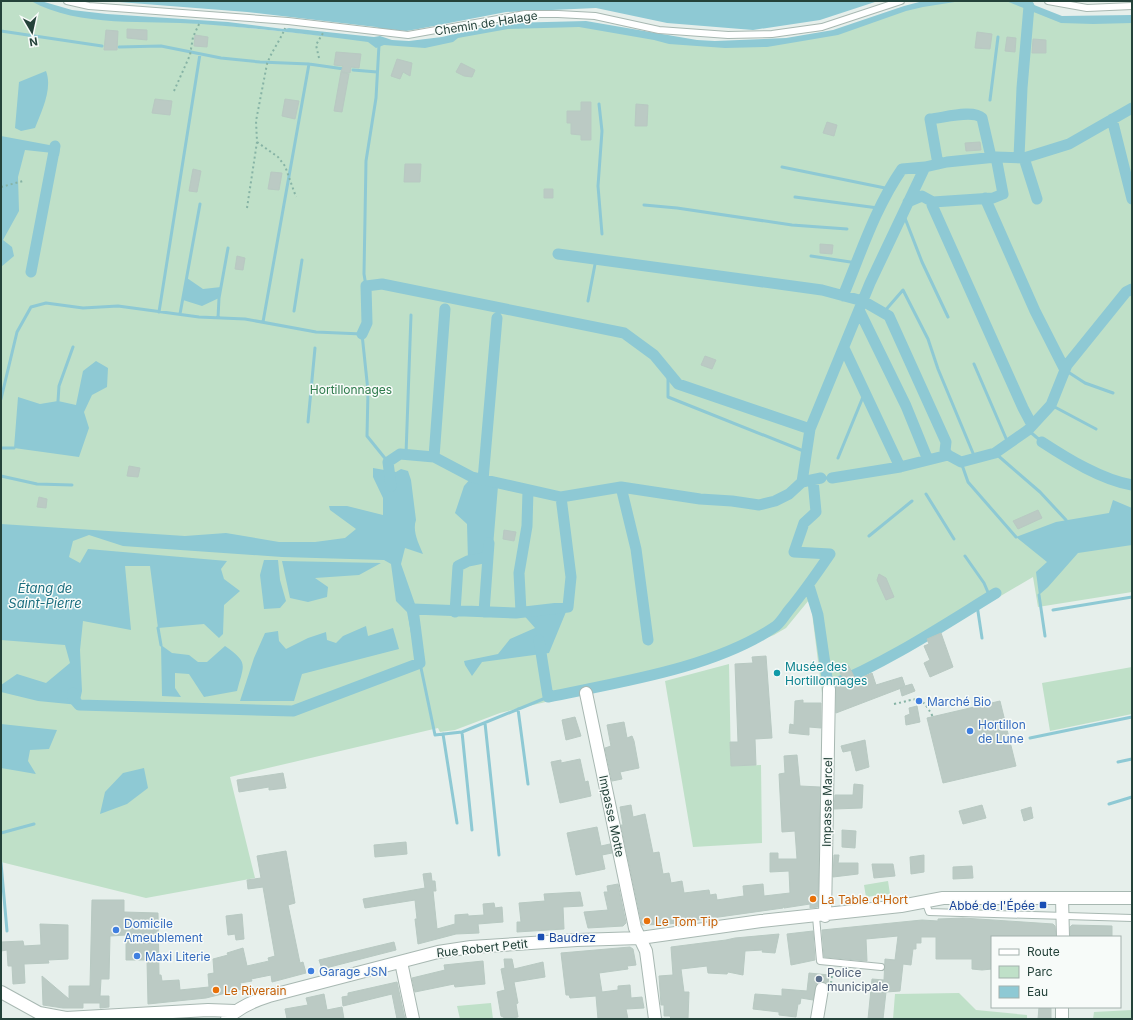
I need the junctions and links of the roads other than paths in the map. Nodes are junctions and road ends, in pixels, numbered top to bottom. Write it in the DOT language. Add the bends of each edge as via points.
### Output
graph roads {
  1 [pos="66,1"];
  2 [pos="901,1"];
  3 [pos="1048,1"];
  4 [pos="1132,6"];
  5 [pos="829,689"];
  6 [pos="586,693"];
  7 [pos="1062,898"];
  8 [pos="1132,898"];
  9 [pos="925,900"];
  10 [pos="821,916"];
  11 [pos="1062,918"];
  12 [pos="1132,918"];
  13 [pos="1063,936"];
  14 [pos="640,938"];
  15 [pos="401,962"];
  16 [pos="881,967"];
  17 [pos="822,989"];
  18 [pos="1,992"];
  19 [pos="1062,1008"];
  20 [pos="231,1015"];
  21 [pos="413,1019"];
  22 [pos="655,1019"];
  23 [pos="817,1019"];
  24 [pos="1062,1019"];
  1 -- 2 [label="lane, Chemin de Halage" via="89,6 235,16 408,35 525,14 595,16 660,30 728,35 772,34 822,27"];
  3 -- 4 [label="lane" via="1087,8"];
  5 -- 10 [label="street, Impasse Marcel"];
  6 -- 14 [label="street, Impasse Motte" via="635,928"];
  7 -- 8 [label="street, Rue Robert Petit"];
  7 -- 9 [label="street, Rue Robert Petit"];
  7 -- 11 [label="street"];
  9 -- 10 [label="street, Rue Robert Petit" via="901,906"];
  9 -- 11 [label="lane" via="929,912"];
  10 -- 14 [label="street, Rue Robert Petit" via="761,921"];
  10 -- 16 [label="lane" via="820,961"];
  11 -- 12 [label="lane"];
  11 -- 13 [label="street"];
  14 -- 15 [label="street, Rue Robert Petit" via="471,948 438,952"];
  14 -- 22 [label="street, Impasse Motte" via="646,951"];
  15 -- 20 [label="street, Rue Robert Petit" via="269,996 248,1004"];
  15 -- 21 [label="street"];
  17 -- 23 [label="street"];
  18 -- 20 [label="street" via="39,1013 66,1018 208,1010"];
  19 -- 24 [label="street"];
}
